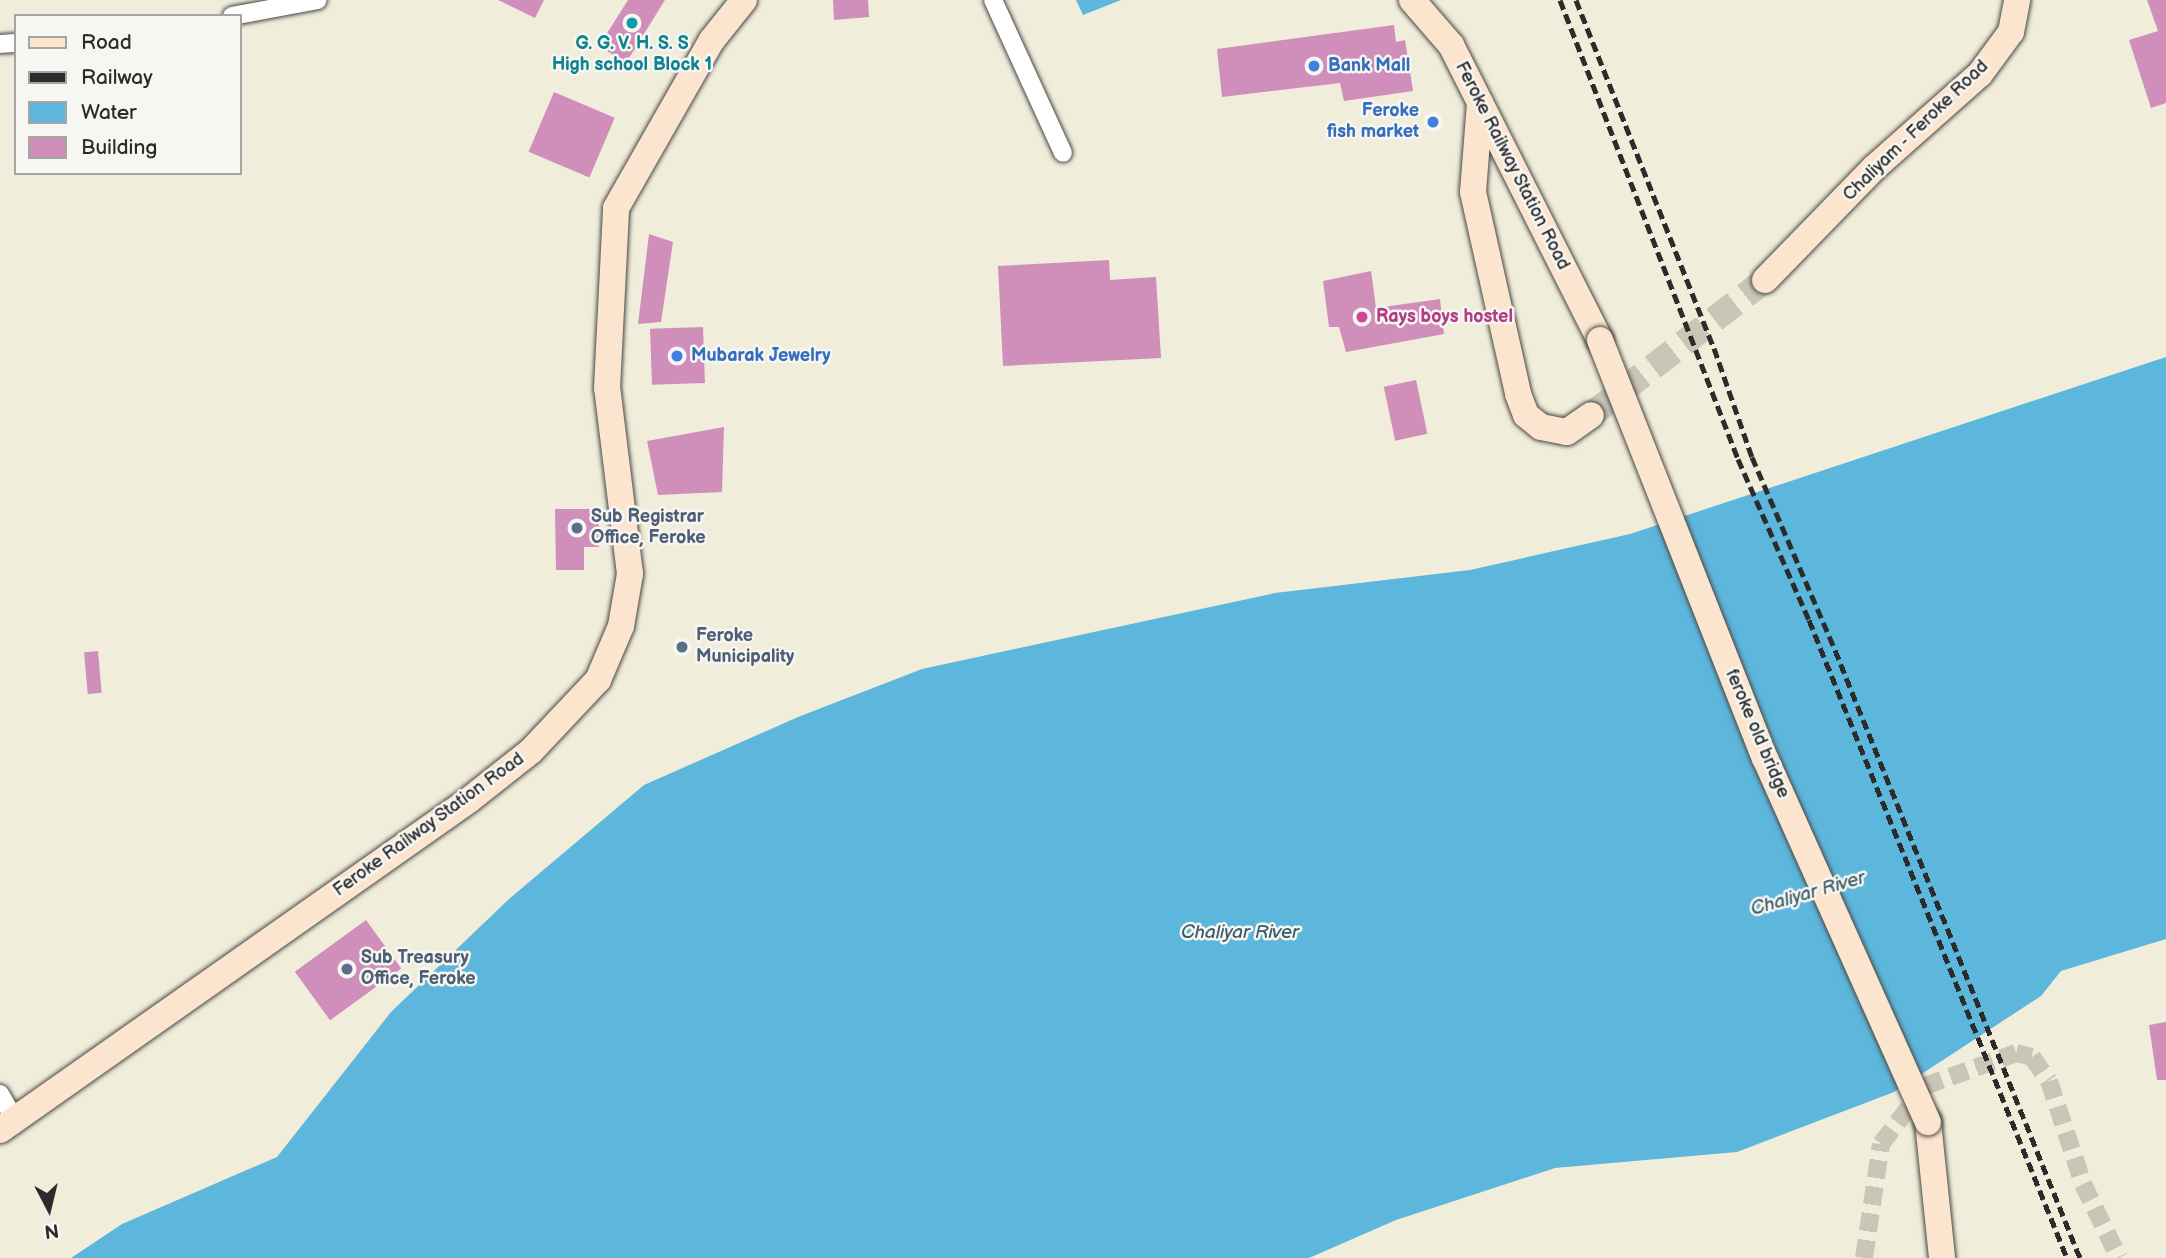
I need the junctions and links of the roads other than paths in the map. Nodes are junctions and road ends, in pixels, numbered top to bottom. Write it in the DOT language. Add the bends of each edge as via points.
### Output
graph roads {
  1 [pos="318,0"];
  2 [pos="744,0"];
  3 [pos="993,0"];
  4 [pos="1412,0"];
  5 [pos="2017,0"];
  6 [pos="242,14"];
  7 [pos="1480,103"];
  8 [pos="1063,153"];
  9 [pos="1765,280"];
  10 [pos="1600,340"];
  11 [pos="1591,415"];
  12 [pos="0,1094"];
  13 [pos="8,1125"];
  14 [pos="1942,1258"];
  1 -- 6 [label="street"];
  2 -- 13 [label="main road, Feroke Railway Station Road" via="712,40 616,208 607,388 630,574 621,626 598,680 531,751 469,800"];
  3 -- 8 [label="street"];
  4 -- 7 [label="main road, Feroke Railway Station Road" via="1451,45"];
  5 -- 9 [label="main road, Chaliyam - Feroke Road" via="2011,32 1980,74 1874,168"];
  7 -- 10 [label="main road, Feroke Railway Station Road"];
  7 -- 11 [label="main road" via="1473,192 1518,394 1526,415 1541,427 1567,432"];
  10 -- 14 [label="main road, feroke old bridge, bridge" via="1765,758 1928,1122"];
  12 -- 13 [label="street"];
}
